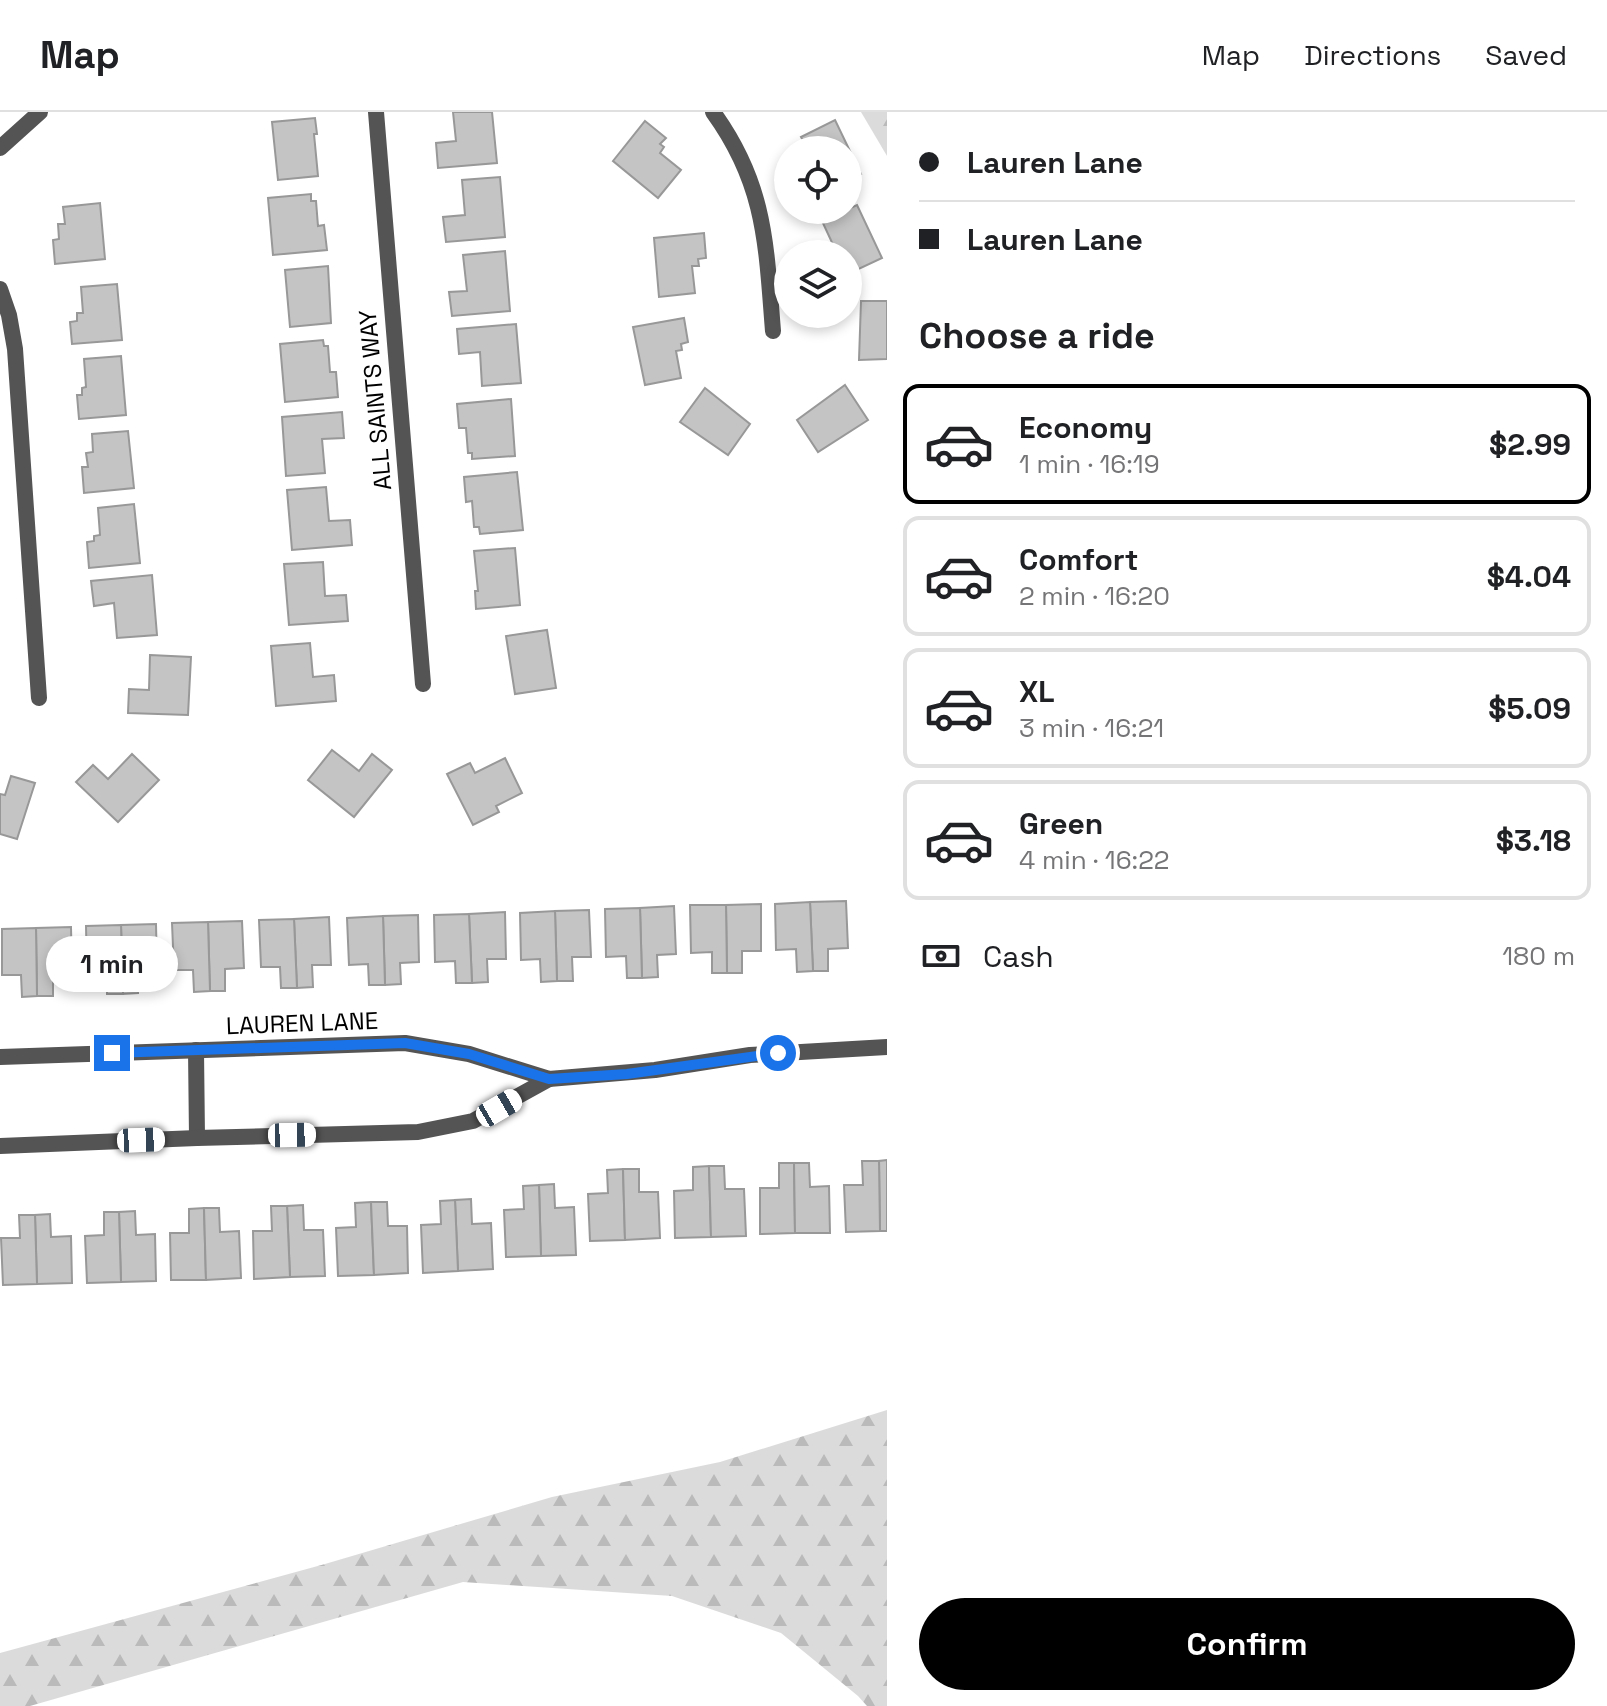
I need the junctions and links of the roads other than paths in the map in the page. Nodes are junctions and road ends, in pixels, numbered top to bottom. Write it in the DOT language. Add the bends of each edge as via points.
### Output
graph roads {
  1 [pos="40,112"];
  2 [pos="376,112"];
  3 [pos="713,112"];
  4 [pos="0,148"];
  5 [pos="0,289"];
  6 [pos="773,331"];
  7 [pos="423,684"];
  8 [pos="39,698"];
  9 [pos="887,1047"];
  10 [pos="196,1050"];
  11 [pos="0,1057"];
  12 [pos="549,1079"];
  13 [pos="197,1138"];
  14 [pos="0,1146"];
  1 -- 4 [label="street"];
  2 -- 7 [label="street, ALL SAINTS WAY"];
  3 -- 6 [label="street" via="754,186 766,242"];
  5 -- 8 [label="street" via="15,349"];
  9 -- 12 [label="street, LAUREN LANE" via="750,1055"];
  10 -- 11 [label="street, LAUREN LANE"];
  10 -- 12 [label="street, LAUREN LANE" via="405,1043 469,1054"];
  10 -- 13 [label="street, LAUREN LANE"];
  12 -- 13 [label="street, LAUREN LANE" via="473,1121 418,1132"];
  13 -- 14 [label="street, LAUREN LANE"];
}
